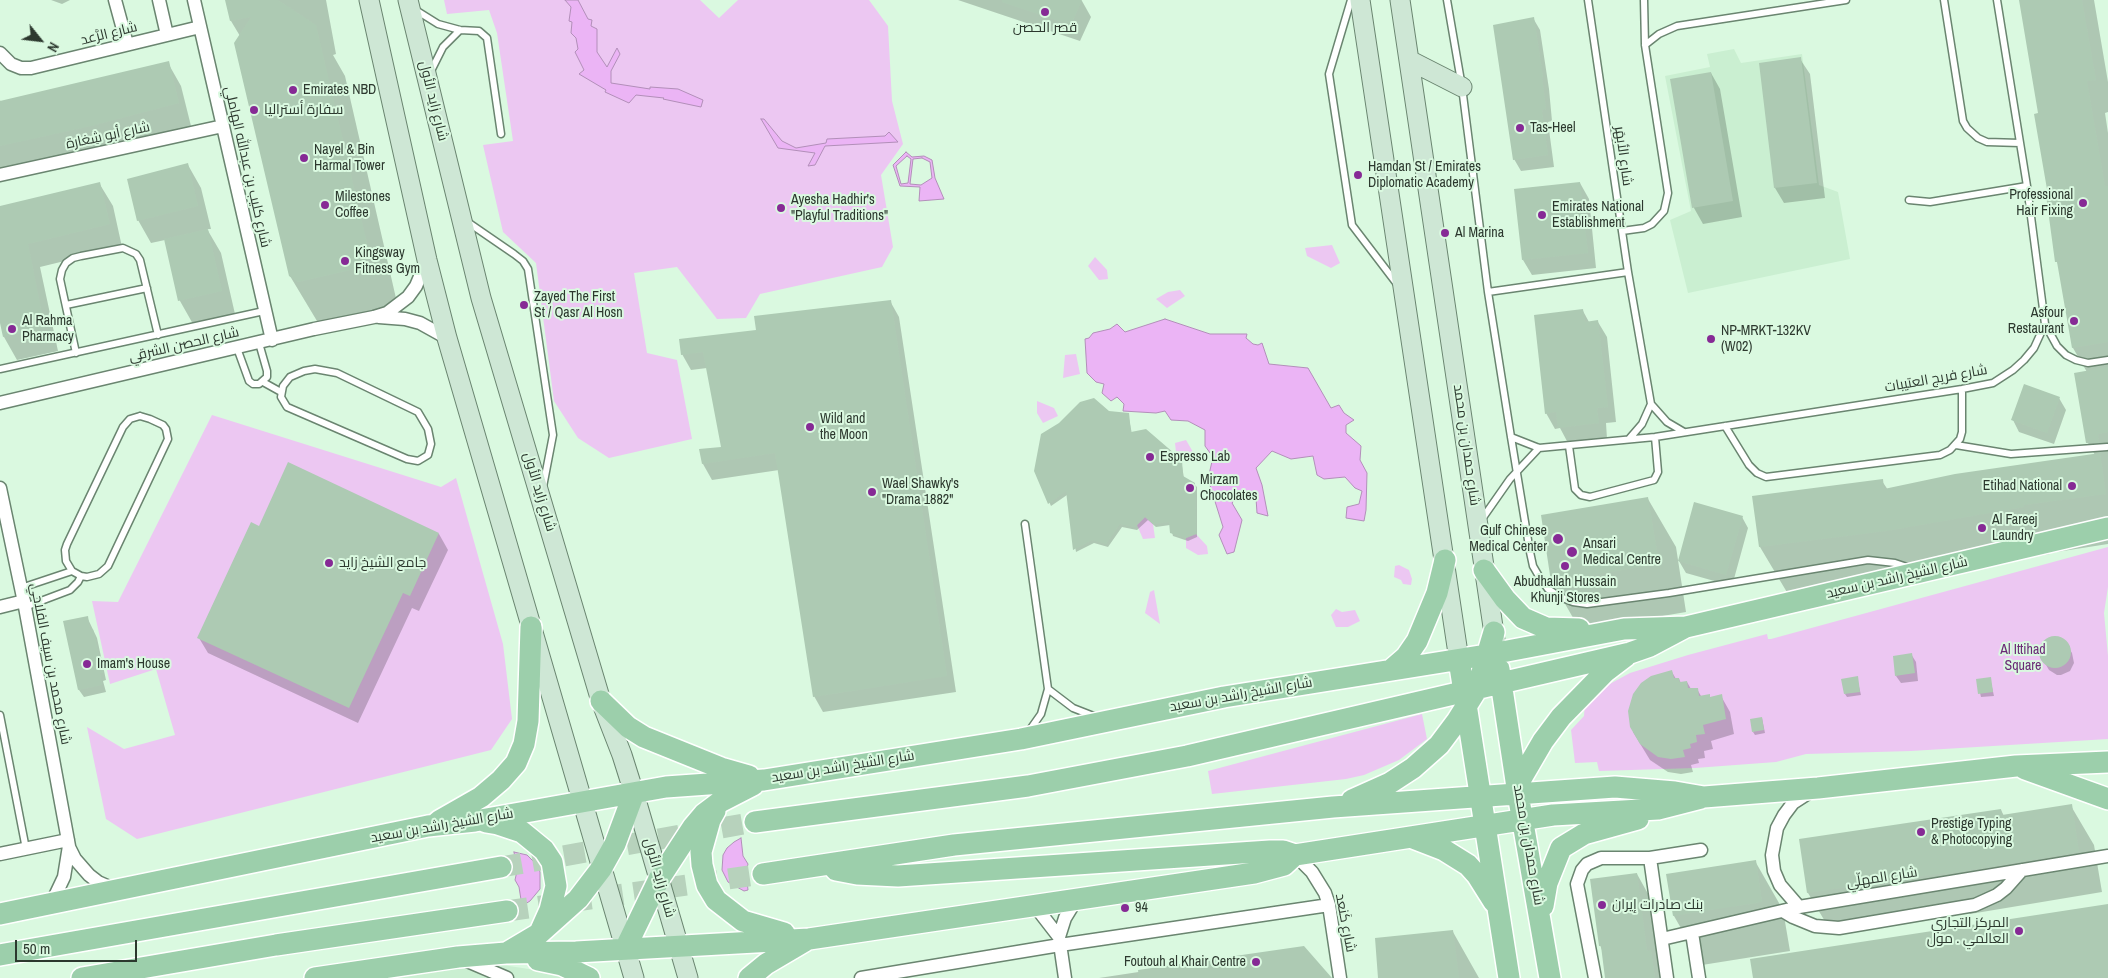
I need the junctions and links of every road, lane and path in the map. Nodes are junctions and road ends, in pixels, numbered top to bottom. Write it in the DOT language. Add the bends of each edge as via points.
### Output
graph roads {
  1 [pos="115,0"];
  2 [pos="159,0"];
  3 [pos="194,0"];
  4 [pos="369,0"];
  5 [pos="1351,0"];
  6 [pos="1360,0"];
  7 [pos="1400,0"];
  8 [pos="1448,0"];
  9 [pos="1588,0"];
  10 [pos="1595,0"];
  11 [pos="1644,0"];
  12 [pos="1846,0"];
  13 [pos="1944,0"];
  14 [pos="1997,0"];
  15 [pos="408,2"];
  16 [pos="1589,10"];
  17 [pos="200,27"];
  18 [pos="460,30"];
  19 [pos="167,35"];
  20 [pos="127,44"];
  21 [pos="1645,45"];
  22 [pos="0,53"];
  23 [pos="1409,60"];
  24 [pos="428,82"];
  25 [pos="1462,87"];
  26 [pos="223,126"];
  27 [pos="501,134"];
  28 [pos="2020,143"];
  29 [pos="0,175"];
  30 [pos="2027,186"];
  31 [pos="1909,200"];
  32 [pos="461,218"];
  33 [pos="1622,231"];
  34 [pos="427,260"];
  35 [pos="1628,272"];
  36 [pos="147,288"];
  37 [pos="1403,292"];
  38 [pos="1488,292"];
  39 [pos="66,305"];
  40 [pos="264,311"];
  41 [pos="374,317"];
  42 [pos="2045,324"];
  43 [pos="158,334"];
  44 [pos="446,338"];
  45 [pos="272,340"];
  46 [pos="259,343"];
  47 [pos="237,348"];
  48 [pos="76,353"];
  49 [pos="2108,360"];
  50 [pos="0,369"];
  51 [pos="264,382"];
  52 [pos="1962,389"];
  53 [pos="281,392"];
  54 [pos="0,403"];
  55 [pos="1651,404"];
  56 [pos="1725,426"];
  57 [pos="1684,432"];
  58 [pos="1511,437"];
  59 [pos="1655,437"];
  60 [pos="1629,439"];
  61 [pos="1956,445"];
  62 [pos="1569,446"];
  63 [pos="2108,447"];
  64 [pos="1539,448"];
  65 [pos="1517,470"];
  66 [pos="0,488"];
  67 [pos="541,498"];
  68 [pos="2108,514"];
  69 [pos="1025,524"];
  70 [pos="1478,527"];
  71 [pos="2108,528"];
  72 [pos="2087,533"];
  73 [pos="1445,560"];
  74 [pos="1484,570"];
  75 [pos="72,571"];
  76 [pos="1920,573"];
  77 [pos="81,576"];
  78 [pos="23,598"];
  79 [pos="0,607"];
  80 [pos="531,627"];
  81 [pos="1686,627"];
  82 [pos="1624,629"];
  83 [pos="1494,632"];
  84 [pos="1630,653"];
  85 [pos="1491,654"];
  86 [pos="1459,660"];
  87 [pos="1391,670"];
  88 [pos="1501,683"];
  89 [pos="1048,689"];
  90 [pos="1470,695"];
  91 [pos="601,701"];
  92 [pos="0,715"];
  93 [pos="1106,720"];
  94 [pos="1021,739"];
  95 [pos="2108,762"];
  96 [pos="2016,766"];
  97 [pos="764,780"];
  98 [pos="1818,788"];
  99 [pos="1516,791"];
  100 [pos="634,793"];
  101 [pos="1481,796"];
  102 [pos="1704,798"];
  103 [pos="2108,799"];
  104 [pos="582,802"];
  105 [pos="720,802"];
  106 [pos="1676,806"];
  107 [pos="1333,807"];
  108 [pos="1524,819"];
  109 [pos="475,821"];
  110 [pos="755,822"];
  111 [pos="1493,824"];
  112 [pos="428,826"];
  113 [pos="1410,838"];
  114 [pos="68,843"];
  115 [pos="26,849"];
  116 [pos="1702,850"];
  117 [pos="0,854"];
  118 [pos="1294,855"];
  119 [pos="2108,856"];
  120 [pos="1650,858"];
  121 [pos="501,867"];
  122 [pos="819,867"];
  123 [pos="601,869"];
  124 [pos="2022,870"];
  125 [pos="763,874"];
  126 [pos="659,879"];
  127 [pos="118,890"];
  128 [pos="1076,900"];
  129 [pos="48,904"];
  130 [pos="1329,905"];
  131 [pos="1035,906"];
  132 [pos="1798,907"];
  133 [pos="1498,909"];
  134 [pos="507,910"];
  135 [pos="1783,911"];
  136 [pos="0,914"];
  137 [pos="1542,926"];
  138 [pos="540,933"];
  139 [pos="1692,933"];
  140 [pos="1662,938"];
  141 [pos="809,939"];
  142 [pos="1059,941"];
  143 [pos="680,946"];
  144 [pos="625,949"];
  145 [pos="506,953"];
  146 [pos="0,954"];
  147 [pos="458,958"];
  148 [pos="328,977"];
  149 [pos="82,978"];
  150 [pos="507,978"];
  151 [pos="589,978"];
  152 [pos="634,978"];
  153 [pos="688,978"];
  154 [pos="749,978"];
  155 [pos="861,978"];
  156 [pos="1065,978"];
  157 [pos="1340,978"];
  158 [pos="1509,978"];
  159 [pos="1550,978"];
  160 [pos="1595,978"];
  161 [pos="1667,978"];
  162 [pos="1699,978"];
  1 -- 20 [label="street"];
  2 -- 19 [label="street"];
  3 -- 17 [label="street, شارع كليب بن عبدالله الهاملي"];
  4 -- 34 [label="main road"];
  5 -- 37 [label="lane" via="1329,74 1352,224"];
  6 -- 37 [label="main road"];
  7 -- 23 [label="main road, شارع حمدان بن محمد"];
  8 -- 25 [label="lane"];
  9 -- 16 [label="lane, شارع الأبهَر"];
  10 -- 16 [label="lane"];
  11 -- 21 [label="lane"];
  12 -- 21 [label="lane" via="1676,26"];
  13 -- 28 [label="lane" via="1963,121 1978,138"];
  14 -- 28 [label="lane"];
  15 -- 18 [label="lane" via="417,12 438,24"];
  15 -- 24 [label="main road, شارع زايد الأول"];
  16 -- 33 [label="lane, شارع الأبهَر"];
  17 -- 19 [label="street, شارع الرَّعد"];
  17 -- 26 [label="street, شارع كليب بن عبدالله الهاملي"];
  18 -- 24 [label="lane" via="443,47"];
  18 -- 27 [label="lane" via="479,31 487,38"];
  19 -- 20 [label="street, شارع الرَّعد"];
  20 -- 22 [label="street, شارع الرَّعد" via="31,68 11,64"];
  21 -- 33 [label="lane" via="1668,194 1664,211 1652,224"];
  23 -- 25 [label="main road"];
  23 -- 70 [label="main road, شارع حمدان بن محمد"];
  24 -- 32 [label="main road, شارع زايد الأول"];
  25 -- 38 [label="lane"];
  26 -- 29 [label="street, شارع أبو شِغارة"];
  26 -- 40 [label="street, شارع كليب بن عبدالله الهاملي"];
  28 -- 30 [label="lane"];
  30 -- 31 [label="lane" via="1930,202"];
  30 -- 42 [label="lane"];
  32 -- 67 [label="main road, شارع زايد الأول" via="481,298"];
  32 -- 67 [label="lane" via="514,254 528,269 553,435"];
  33 -- 35 [label="lane, شارع الأبهَر"];
  34 -- 41 [label="street, شارع الحصن الشرقي" via="408,297"];
  34 -- 44 [label="main road"];
  35 -- 38 [label="lane"];
  35 -- 55 [label="lane, شارع الأبهَر"];
  36 -- 39 [label="lane"];
  36 -- 39 [label="lane" via="140,260 130,250 123,248 81,256 73,258 62,270 60,279"];
  36 -- 43 [label="lane"];
  37 -- 73 [label="main road"];
  38 -- 58 [label="lane"];
  39 -- 48 [label="lane"];
  40 -- 43 [label="lane"];
  40 -- 45 [label="street, شارع كليب بن عبدالله الهاملي"];
  41 -- 44 [label="street, شارع الحصن الشرقي" via="420,323"];
  41 -- 45 [label="street, شارع الحصن الشرقي"];
  42 -- 49 [label="lane" via="2066,355 2088,363"];
  42 -- 52 [label="lane, شارع فريج العتيبات" via="2034,348 2013,370 1993,382"];
  43 -- 48 [label="lane"];
  44 -- 80 [label="main road"];
  45 -- 46 [label="street, شارع الحصن الشرقي"];
  46 -- 47 [label="street, شارع الحصن الشرقي"];
  46 -- 51 [label="lane" via="267,372"];
  47 -- 51 [label="lane" via="248,381"];
  47 -- 54 [label="street, شارع الحصن الشرقي"];
  48 -- 50 [label="lane"];
  51 -- 53 [label="lane"];
  52 -- 56 [label="lane, شارع فريج العتيبات"];
  52 -- 61 [label="lane" via="1962,432"];
  53 -- 53 [label="lane" via="287,407 407,459 418,461 428,455 428,429 418,412 337,374 315,369 304,371 290,377"];
  55 -- 57 [label="lane" via="1667,422"];
  55 -- 60 [label="lane" via="1642,424"];
  56 -- 57 [label="lane, شارع فريج العتيبات"];
  56 -- 61 [label="lane" via="1749,466 1766,477 1940,455"];
  57 -- 59 [label="lane, شارع فريج العتيبات"];
  58 -- 64 [label="lane, شارع فريج العتيبات"];
  58 -- 65 [label="lane"];
  59 -- 60 [label="lane, شارع فريج العتيبات"];
  59 -- 62 [label="lane" via="1658,472 1654,480 1590,497 1575,489"];
  60 -- 62 [label="lane, شارع فريج العتيبات"];
  61 -- 63 [label="lane" via="2011,454"];
  62 -- 64 [label="lane, شارع فريج العتيبات"];
  64 -- 65 [label="lane"];
  65 -- 70 [label="lane"];
  65 -- 76 [label="lane" via="1533,566 1548,589 1573,602 1587,604 1669,593 1868,560 1895,563"];
  66 -- 78 [label="street, شارع محمد بن سيف الفلاحي"];
  67 -- 91 [label="main road, شارع زايد الأول"];
  68 -- 72 [label="main road"];
  69 -- 89 [label="lane"];
  70 -- 74 [label="main road, شارع حمدان بن محمد"];
  71 -- 72 [label="main road, شارع الشيخ راشد بن سعيد"];
  72 -- 76 [label="main road, شارع الشيخ راشد بن سعيد"];
  73 -- 86 [label="main road"];
  73 -- 87 [label="main road" via="1437,593 1417,641"];
  74 -- 82 [label="main road" via="1513,610 1536,625 1556,630"];
  74 -- 83 [label="main road, شارع حمدان بن محمد"];
  75 -- 77 [label="lane"];
  75 -- 77 [label="lane" via="65,556 67,544 123,427 140,416 163,425 168,439 108,566 99,574"];
  75 -- 78 [label="lane"];
  76 -- 81 [label="main road, شارع الشيخ راشد بن سعيد"];
  77 -- 78 [label="lane" via="70,590"];
  78 -- 79 [label="street"];
  78 -- 114 [label="street, شارع محمد بن سيف الفلاحي"];
  80 -- 104 [label="main road"];
  80 -- 112 [label="main road" via="528,721 524,744 516,762 481,797"];
  81 -- 82 [label="main road, شارع الشيخ راشد بن سعيد"];
  81 -- 84 [label="main road, شارع الشيخ راشد بن سعيد"];
  82 -- 85 [label="main road, شارع الشيخ راشد بن سعيد"];
  83 -- 85 [label="main road"];
  84 -- 88 [label="main road, شارع الشيخ راشد بن سعيد"];
  84 -- 99 [label="main road" via="1605,672 1562,717 1543,741"];
  85 -- 86 [label="main road, شارع الشيخ راشد بن سعيد"];
  85 -- 88 [label="main road, شارع حمدان بن محمد"];
  85 -- 90 [label="main road"];
  86 -- 87 [label="main road, شارع الشيخ راشد بن سعيد"];
  86 -- 90 [label="main road"];
  87 -- 93 [label="main road, شارع الشيخ راشد بن سعيد"];
  88 -- 90 [label="main road, شارع الشيخ راشد بن سعيد"];
  88 -- 99 [label="main road, شارع حمدان بن محمد"];
  89 -- 93 [label="lane" via="1073,708"];
  89 -- 94 [label="lane" via="1040,714"];
  90 -- 101 [label="main road"];
  90 -- 107 [label="main road" via="1439,745 1413,768 1366,795"];
  90 -- 110 [label="main road, شارع الشيخ راشد بن سعيد" via="1178,758 1028,786"];
  91 -- 97 [label="main road" via="628,727 644,737 721,768"];
  91 -- 100 [label="main road, شارع زايد الأول"];
  92 -- 115 [label="lane"];
  93 -- 94 [label="main road, شارع الشيخ راشد بن سعيد"];
  94 -- 97 [label="main road, شارع الشيخ راشد بن سعيد"];
  95 -- 96 [label="main road"];
  96 -- 98 [label="main road"];
  96 -- 103 [label="main road"];
  97 -- 100 [label="main road, شارع الشيخ راشد بن سعيد" via="677,786"];
  97 -- 105 [label="main road"];
  98 -- 102 [label="main road"];
  98 -- 132 [label="street" via="1793,804 1781,821 1774,842 1774,871 1780,885"];
  99 -- 101 [label="main road"];
  99 -- 102 [label="main road" via="1628,787"];
  99 -- 108 [label="main road, شارع حمدان بن محمد"];
  99 -- 111 [label="main road"];
  100 -- 104 [label="main road, شارع الشيخ راشد بن سعيد"];
  100 -- 123 [label="main road" via="615,844"];
  100 -- 126 [label="main road, شارع زايد الأول"];
  101 -- 107 [label="main road"];
  101 -- 111 [label="main road"];
  102 -- 106 [label="main road"];
  104 -- 109 [label="main road, شارع الشيخ راشد بن سعيد"];
  104 -- 123 [label="main road"];
  105 -- 126 [label="main road" via="693,827"];
  105 -- 141 [label="main road" via="710,820 701,852 707,885 716,900 743,921 757,927"];
  106 -- 108 [label="main road"];
  106 -- 137 [label="main road" via="1584,834 1561,848 1547,883"];
  107 -- 122 [label="main road" via="954,845"];
  108 -- 111 [label="main road"];
  108 -- 137 [label="main road, شارع حمدان بن محمد"];
  109 -- 112 [label="main road, شارع الشيخ راشد بن سعيد"];
  109 -- 138 [label="main road" via="522,832 544,850 552,862 556,886 554,898"];
  111 -- 113 [label="main road"];
  111 -- 133 [label="main road" via="1491,863"];
  112 -- 127 [label="main road, شارع الشيخ راشد بن سعيد"];
  113 -- 118 [label="main road"];
  113 -- 133 [label="main road" via="1444,850 1468,865"];
  114 -- 115 [label="street"];
  114 -- 127 [label="street, شارع محمد بن سيف الفلاحي" via="75,859 89,875"];
  114 -- 129 [label="street, شارع محمد بن سيف الفلاحي" via="64,878"];
  115 -- 117 [label="street"];
  116 -- 120 [label="street"];
  118 -- 122 [label="main road" via="1270,851 898,876 857,874"];
  118 -- 128 [label="main road" via="1284,865 1254,873"];
  118 -- 130 [label="street, شارع كَنعد" via="1316,877"];
  119 -- 124 [label="street, شارع المهلّي"];
  120 -- 140 [label="street"];
  120 -- 160 [label="street" via="1602,858 1587,864 1578,876 1578,892"];
  121 -- 146 [label="main road"];
  122 -- 125 [label="main road"];
  123 -- 138 [label="main road" via="578,899"];
  123 -- 144 [label="main road"];
  124 -- 132 [label="street, شارع المهلّي"];
  124 -- 135 [label="street" via="1997,895 1963,907 1839,928 1815,926"];
  126 -- 143 [label="main road, شارع زايد الأول"];
  126 -- 144 [label="main road"];
  127 -- 129 [label="main road, شارع الشيخ راشد بن سعيد"];
  128 -- 131 [label="main road"];
  128 -- 142 [label="street" via="1065,918"];
  129 -- 136 [label="main road, شارع الشيخ راشد بن سعيد"];
  130 -- 142 [label="street"];
  130 -- 157 [label="street, شارع كَنعد"];
  131 -- 141 [label="main road"];
  131 -- 142 [label="street"];
  132 -- 135 [label="street, شارع المهلّي"];
  133 -- 158 [label="main road"];
  134 -- 149 [label="main road"];
  135 -- 139 [label="street, شارع المهلّي"];
  137 -- 159 [label="main road, شارع حمدان بن محمد"];
  138 -- 145 [label="main road"];
  139 -- 140 [label="street, شارع المهلّي"];
  139 -- 162 [label="street"];
  140 -- 161 [label="street"];
  141 -- 143 [label="main road"];
  141 -- 154 [label="main road"];
  142 -- 155 [label="street"];
  142 -- 156 [label="street"];
  143 -- 144 [label="main road"];
  143 -- 153 [label="main road, شارع زايد الأول"];
  144 -- 145 [label="main road"];
  144 -- 152 [label="main road"];
  145 -- 147 [label="main road"];
  145 -- 151 [label="main road" via="562,965"];
  147 -- 148 [label="main road"];
  147 -- 150 [label="street"];
}
